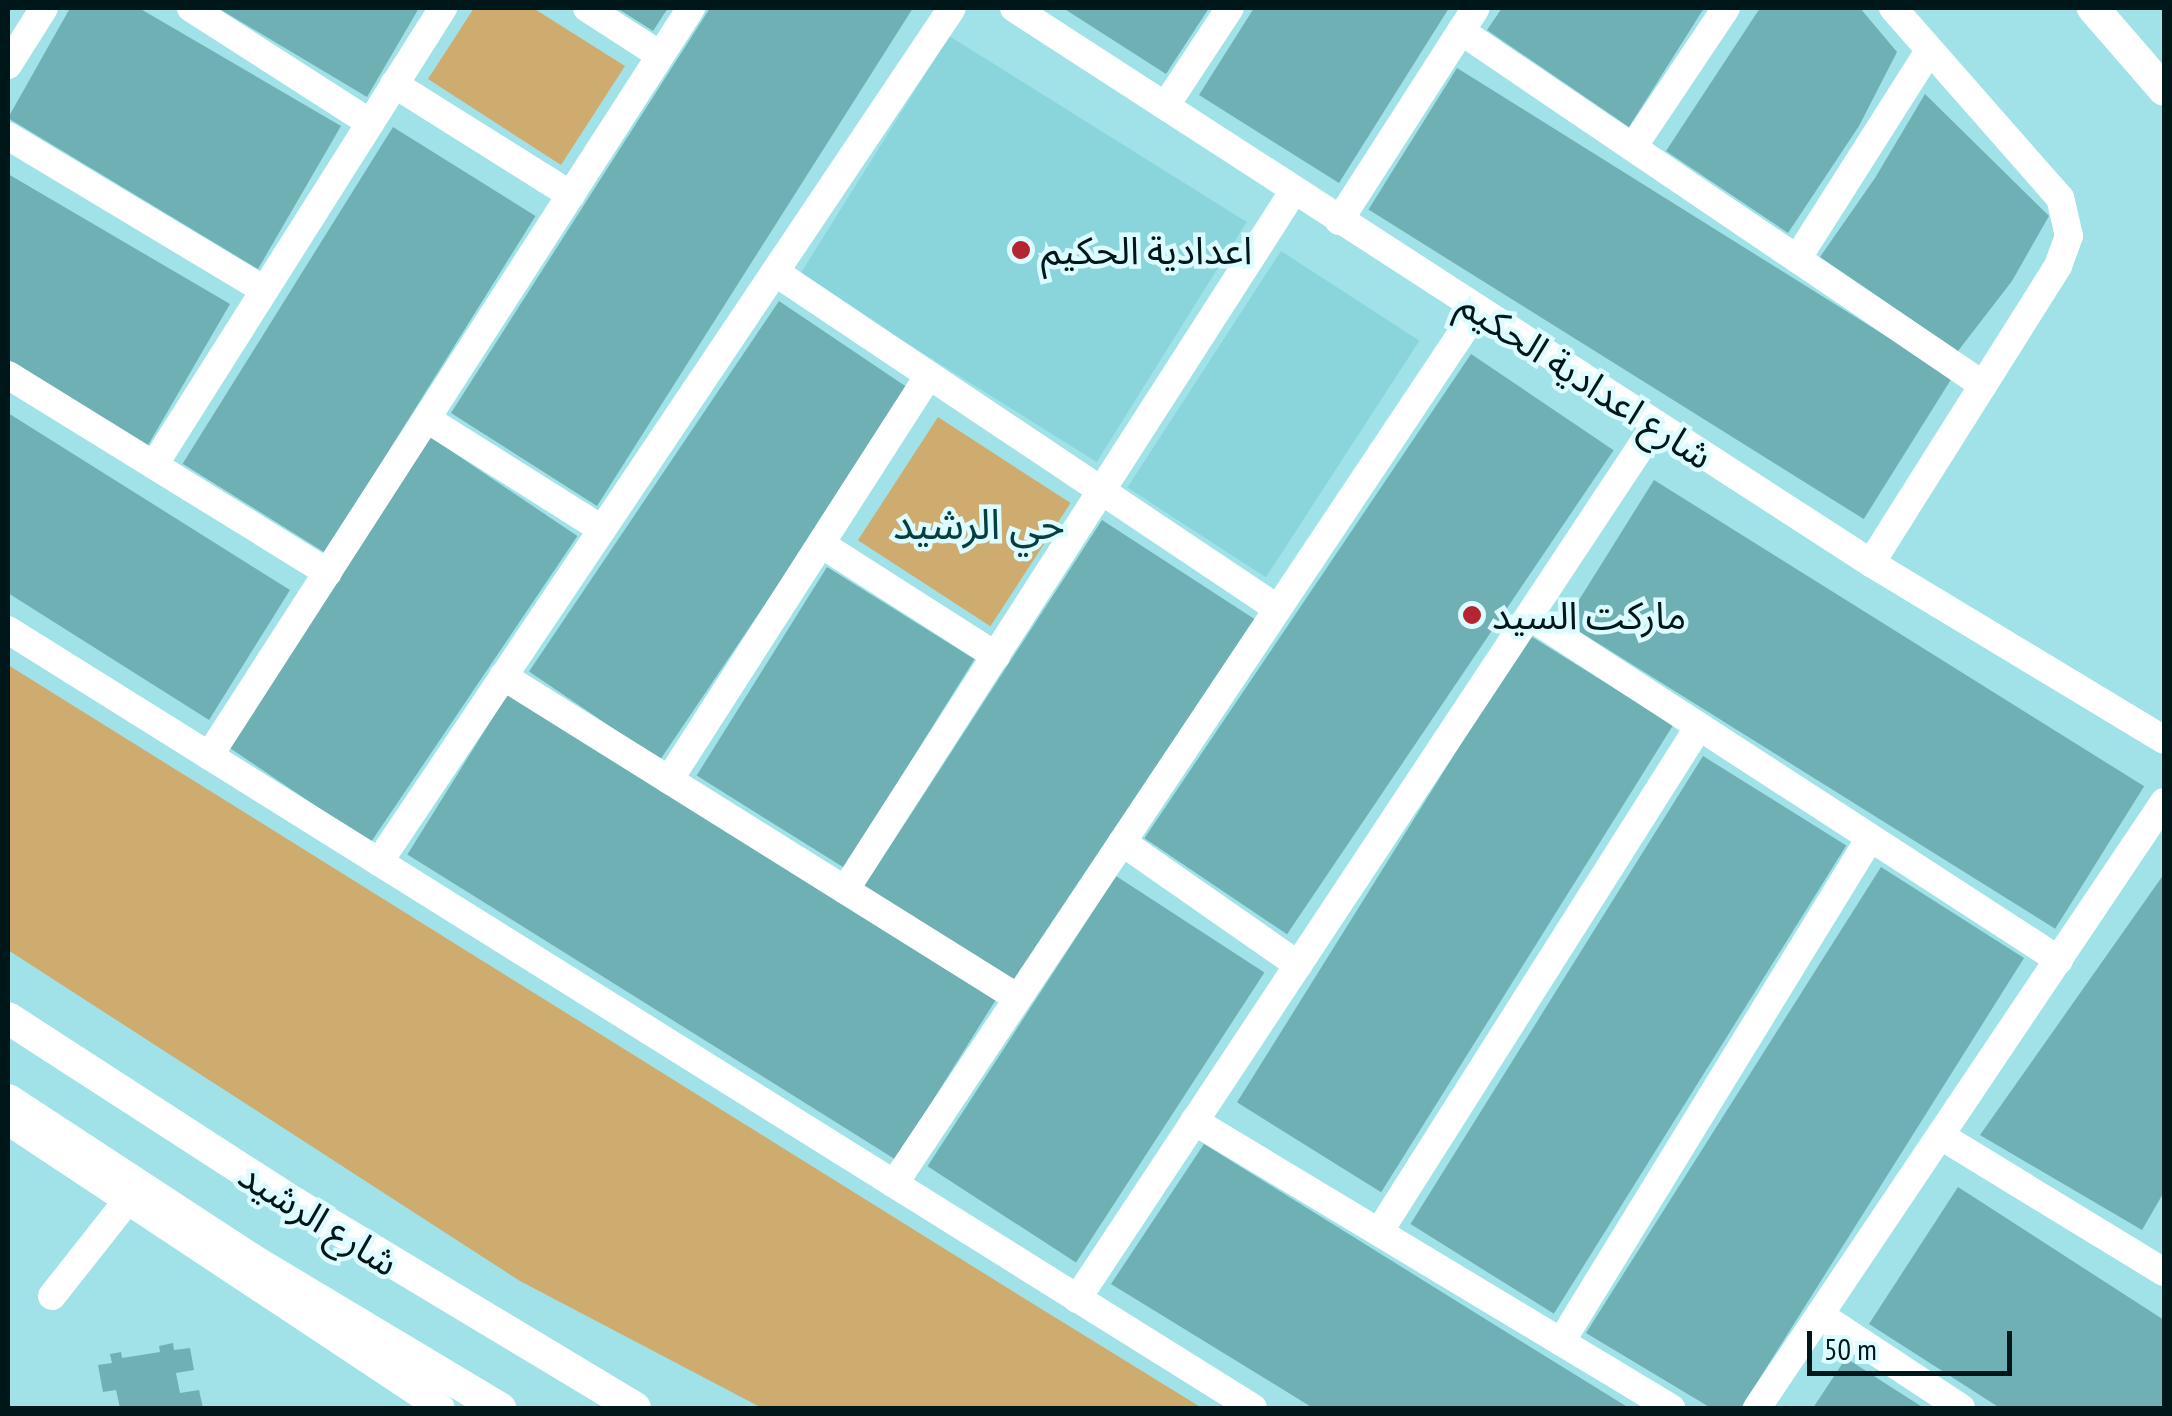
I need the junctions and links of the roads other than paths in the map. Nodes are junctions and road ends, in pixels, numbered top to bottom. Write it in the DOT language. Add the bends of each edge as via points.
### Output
graph roads {
  1 [pos="44,8"];
  2 [pos="191,8"];
  3 [pos="443,8"];
  4 [pos="587,8"];
  5 [pos="691,8"];
  6 [pos="952,8"];
  7 [pos="1014,8"];
  8 [pos="1230,8"];
  9 [pos="1726,8"];
  10 [pos="1892,8"];
  11 [pos="2093,8"];
  12 [pos="1468,19"];
  13 [pos="1930,51"];
  14 [pos="660,56"];
  15 [pos="8,65"];
  16 [pos="394,84"];
  17 [pos="2164,90"];
  18 [pos="1166,106"];
  19 [pos="370,123"];
  20 [pos="8,136"];
  21 [pos="1633,147"];
  22 [pos="1294,192"];
  23 [pos="572,196"];
  24 [pos="1339,220"];
  25 [pos="1797,258"];
  26 [pos="775,272"];
  27 [pos="264,290"];
  28 [pos="1478,310"];
  29 [pos="8,374"];
  30 [pos="929,375"];
  31 [pos="1982,384"];
  32 [pos="427,419"];
  33 [pos="1656,424"];
  34 [pos="154,465"];
  35 [pos="1102,491"];
  36 [pos="602,529"];
  37 [pos="821,544"];
  38 [pos="1871,563"];
  39 [pos="328,572"];
  40 [pos="1278,608"];
  41 [pos="1529,616"];
  42 [pos="8,630"];
  43 [pos="996,656"];
  44 [pos="503,676"];
  45 [pos="1698,728"];
  46 [pos="2164,740"];
  47 [pos="209,756"];
  48 [pos="669,780"];
  49 [pos="2164,802"];
  50 [pos="1870,838"];
  51 [pos="1122,842"];
  52 [pos="379,862"];
  53 [pos="845,890"];
  54 [pos="2059,960"];
  55 [pos="1298,965"];
  56 [pos="1018,998"];
  57 [pos="8,1018"];
  58 [pos="8,1100"];
  59 [pos="8,1121"];
  60 [pos="1194,1121"];
  61 [pos="1941,1136"];
  62 [pos="894,1184"];
  63 [pos="127,1201"];
  64 [pos="1378,1232"];
  65 [pos="2160,1260"];
  66 [pos="52,1296"];
  67 [pos="1077,1298"];
  68 [pos="1820,1315"];
  69 [pos="1561,1342"];
  70 [pos="441,1408"];
  71 [pos="500,1408"];
  72 [pos="636,1408"];
  73 [pos="1253,1408"];
  74 [pos="1671,1408"];
  75 [pos="1758,1408"];
  76 [pos="1961,1408"];
  1 -- 15 [label="street"];
  2 -- 19 [label="street"];
  3 -- 16 [label="street"];
  4 -- 14 [label="street"];
  5 -- 14 [label="street"];
  6 -- 26 [label="street"];
  7 -- 18 [label="street, شارع اعدادية الحكيم"];
  8 -- 18 [label="street"];
  9 -- 21 [label="street"];
  10 -- 13 [label="street"];
  11 -- 17 [label="street"];
  12 -- 21 [label="street"];
  12 -- 24 [label="street"];
  13 -- 25 [label="street"];
  13 -- 31 [label="street" via="2060,198 2068,218 2058,266"];
  14 -- 23 [label="street"];
  16 -- 19 [label="street"];
  16 -- 23 [label="street"];
  18 -- 22 [label="street, شارع اعدادية الحكيم"];
  19 -- 27 [label="street"];
  20 -- 27 [label="street"];
  21 -- 25 [label="street"];
  22 -- 24 [label="street, شارع اعدادية الحكيم"];
  22 -- 35 [label="street"];
  23 -- 32 [label="street"];
  24 -- 28 [label="street, شارع اعدادية الحكيم"];
  25 -- 31 [label="street"];
  26 -- 30 [label="street"];
  26 -- 36 [label="street"];
  27 -- 34 [label="street"];
  28 -- 33 [label="street, شارع اعدادية الحكيم"];
  28 -- 40 [label="street"];
  29 -- 34 [label="street"];
  30 -- 35 [label="street"];
  30 -- 37 [label="street"];
  31 -- 38 [label="street"];
  32 -- 36 [label="street"];
  32 -- 39 [label="street"];
  33 -- 38 [label="street, شارع اعدادية الحكيم"];
  33 -- 41 [label="street"];
  34 -- 39 [label="street"];
  35 -- 40 [label="street"];
  35 -- 43 [label="street"];
  36 -- 44 [label="street"];
  37 -- 43 [label="street"];
  37 -- 48 [label="street"];
  38 -- 46 [label="street, شارع اعدادية الحكيم"];
  39 -- 47 [label="street"];
  40 -- 51 [label="street"];
  41 -- 45 [label="street"];
  41 -- 55 [label="street"];
  42 -- 47 [label="street"];
  43 -- 53 [label="street"];
  44 -- 48 [label="street"];
  44 -- 52 [label="street"];
  45 -- 50 [label="street"];
  45 -- 64 [label="street"];
  47 -- 52 [label="street"];
  48 -- 53 [label="street"];
  49 -- 54 [label="street"];
  50 -- 54 [label="street"];
  50 -- 69 [label="street"];
  51 -- 55 [label="street"];
  51 -- 56 [label="street"];
  52 -- 62 [label="street"];
  53 -- 56 [label="street"];
  54 -- 61 [label="street"];
  55 -- 60 [label="street"];
  56 -- 62 [label="street"];
  57 -- 72 [label="street, شارع الرشيد" via="286,1198"];
  58 -- 71 [label="street, شارع الرشيد" via="254,1261"];
  59 -- 63 [label="street"];
  60 -- 64 [label="street"];
  60 -- 67 [label="street"];
  61 -- 65 [label="street"];
  61 -- 68 [label="street"];
  62 -- 67 [label="street"];
  63 -- 66 [label="street"];
  63 -- 70 [label="street"];
  64 -- 69 [label="street"];
  67 -- 73 [label="street"];
  68 -- 75 [label="street"];
  68 -- 76 [label="street"];
  69 -- 74 [label="street"];
}
